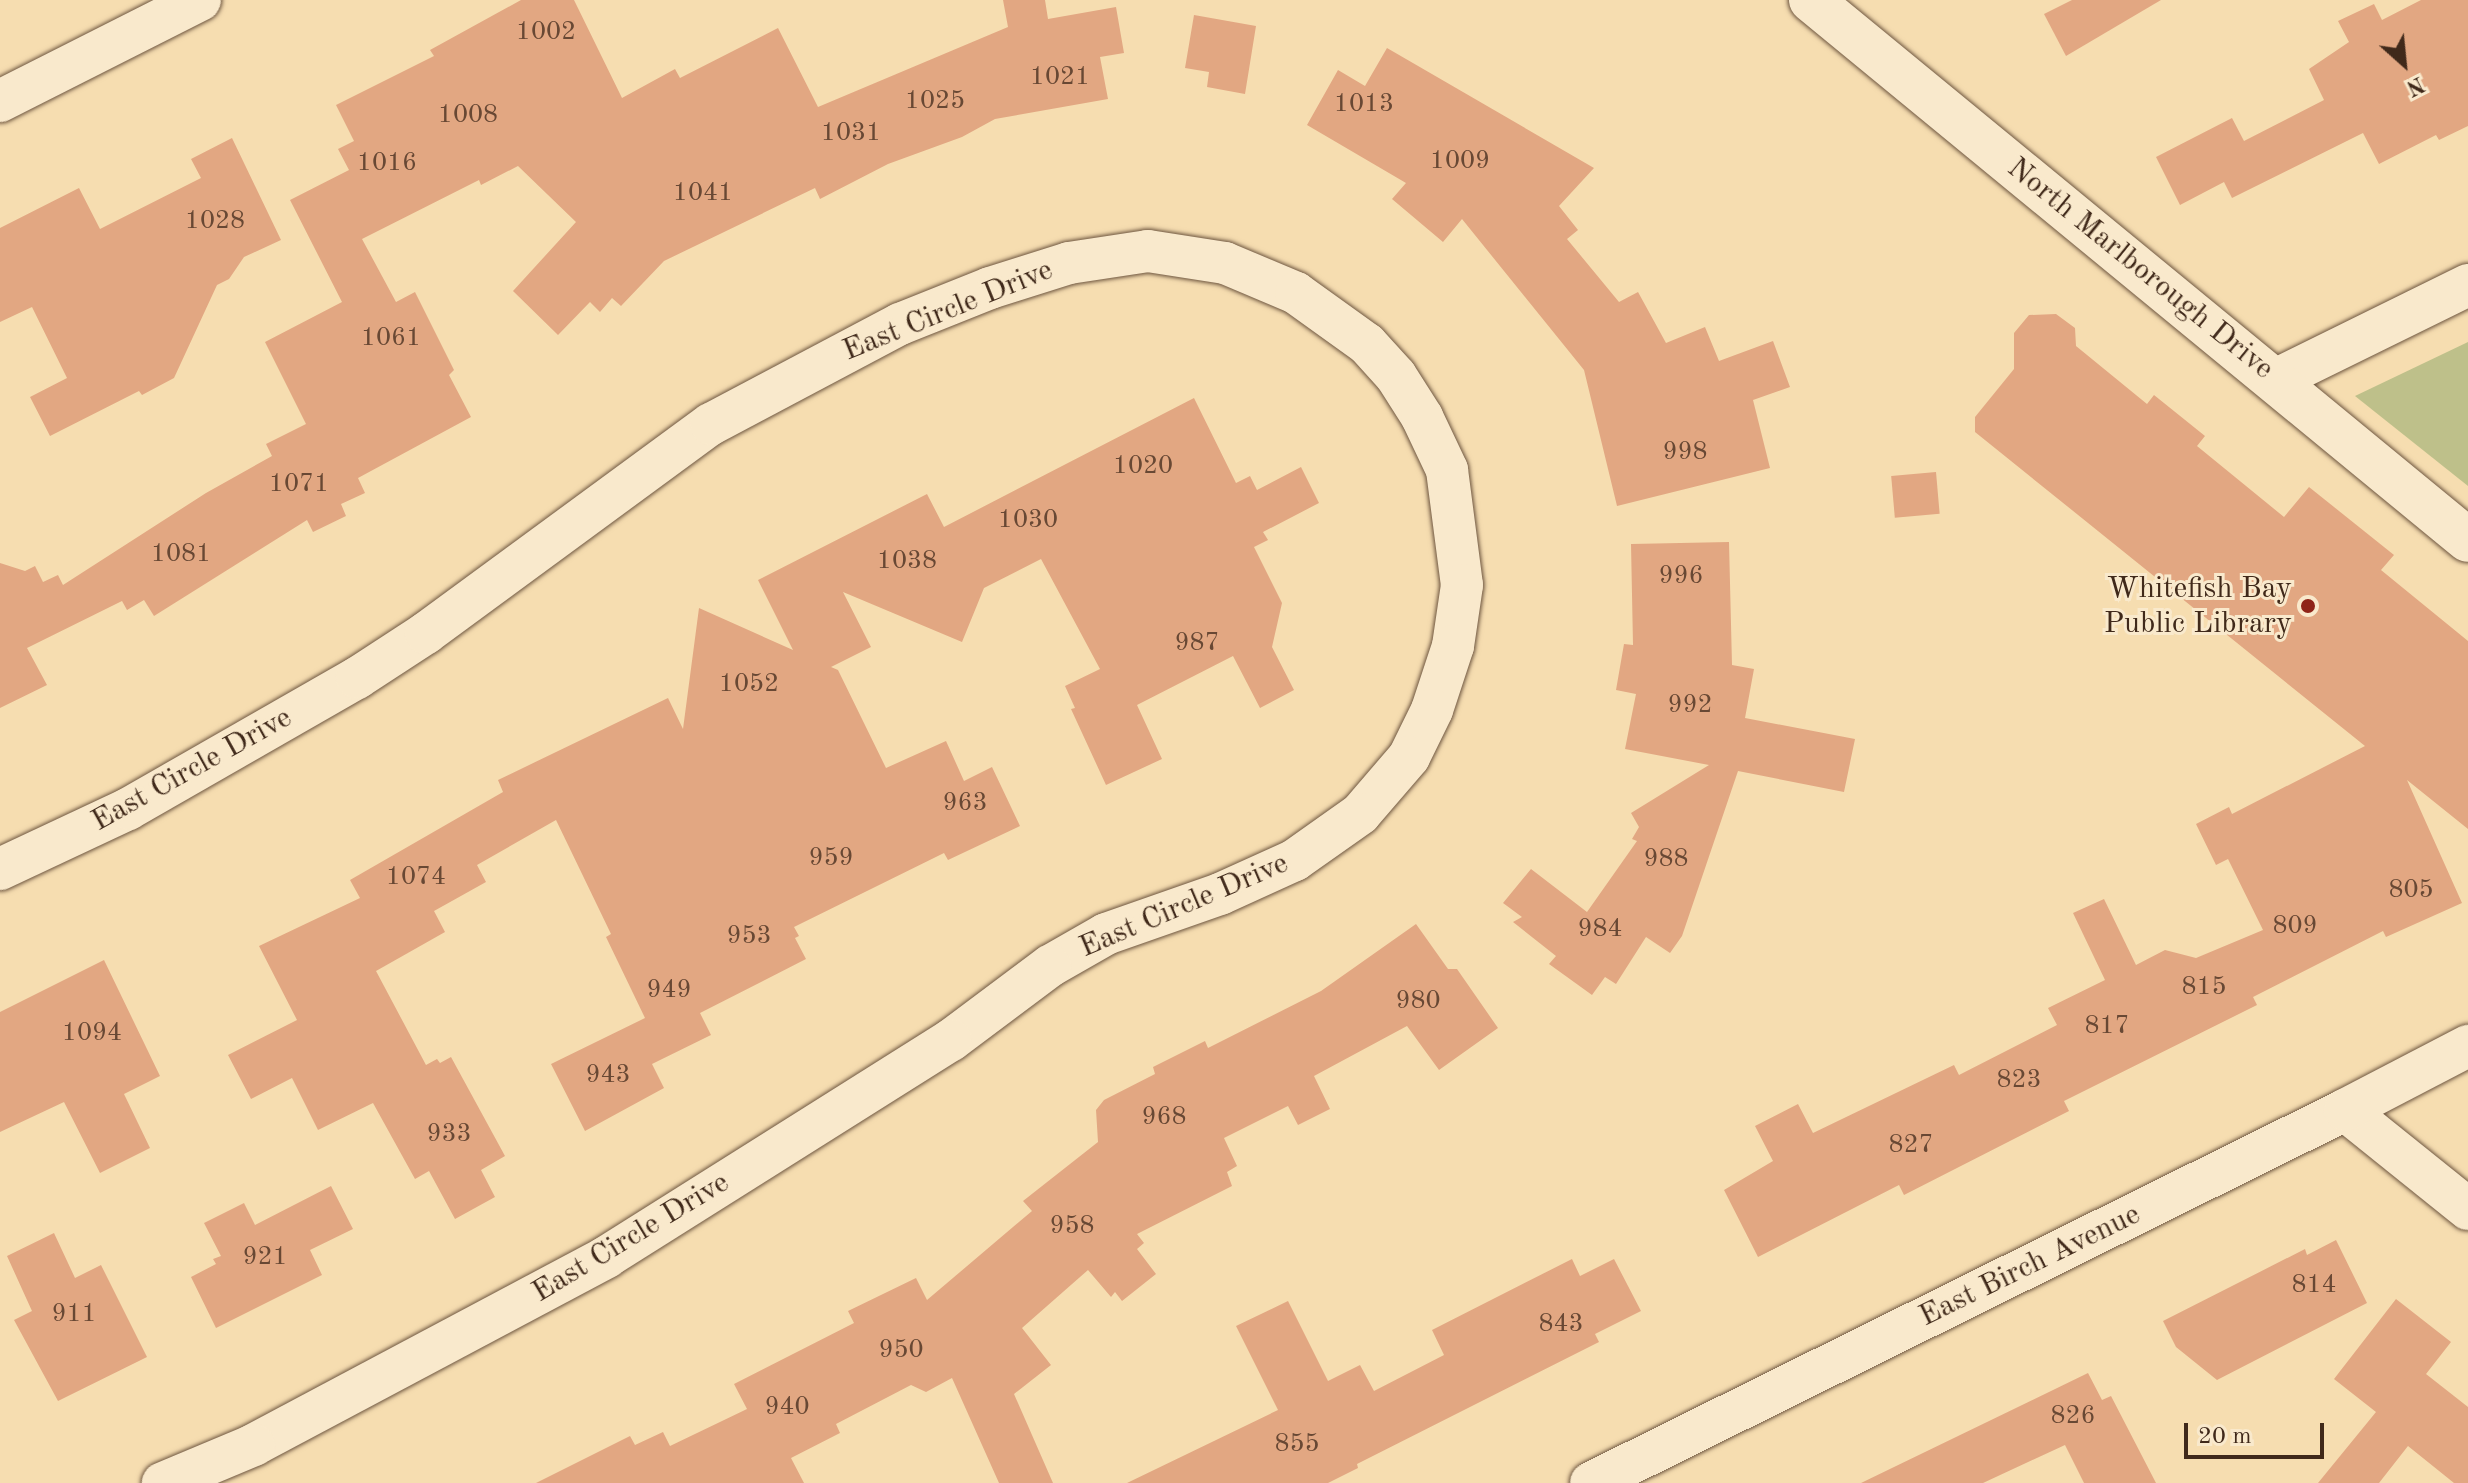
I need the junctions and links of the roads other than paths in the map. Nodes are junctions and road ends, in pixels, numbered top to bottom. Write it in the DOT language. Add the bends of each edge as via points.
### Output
graph roads {
  1 [pos="200,0"];
  2 [pos="1811,0"];
  3 [pos="0,101"];
  4 [pos="2468,285"];
  5 [pos="2275,380"];
  6 [pos="2468,540"];
  7 [pos="0,869"];
  8 [pos="2468,1046"];
  9 [pos="2345,1110"];
  10 [pos="2468,1209"];
  11 [pos="163,1483"];
  12 [pos="1591,1483"];
  1 -- 3 [label="street"];
  2 -- 5 [label="street, North Marlborough Drive"];
  4 -- 5 [label="street"];
  5 -- 6 [label="street, North Marlborough Drive"];
  7 -- 11 [label="street, East Circle Drive" via="128,809 357,678 711,424 900,324 1069,263 1148,251 1225,263 1296,293 1367,344 1396,376 1447,470 1462,585 1453,646 1432,710 1409,757 1360,814 1295,860 1220,894 1106,934 1050,966 951,1040 607,1257 254,1445"];
  8 -- 9 [label="street, East Birch Avenue"];
  9 -- 10 [label="street"];
  9 -- 12 [label="street, East Birch Avenue"];
}
